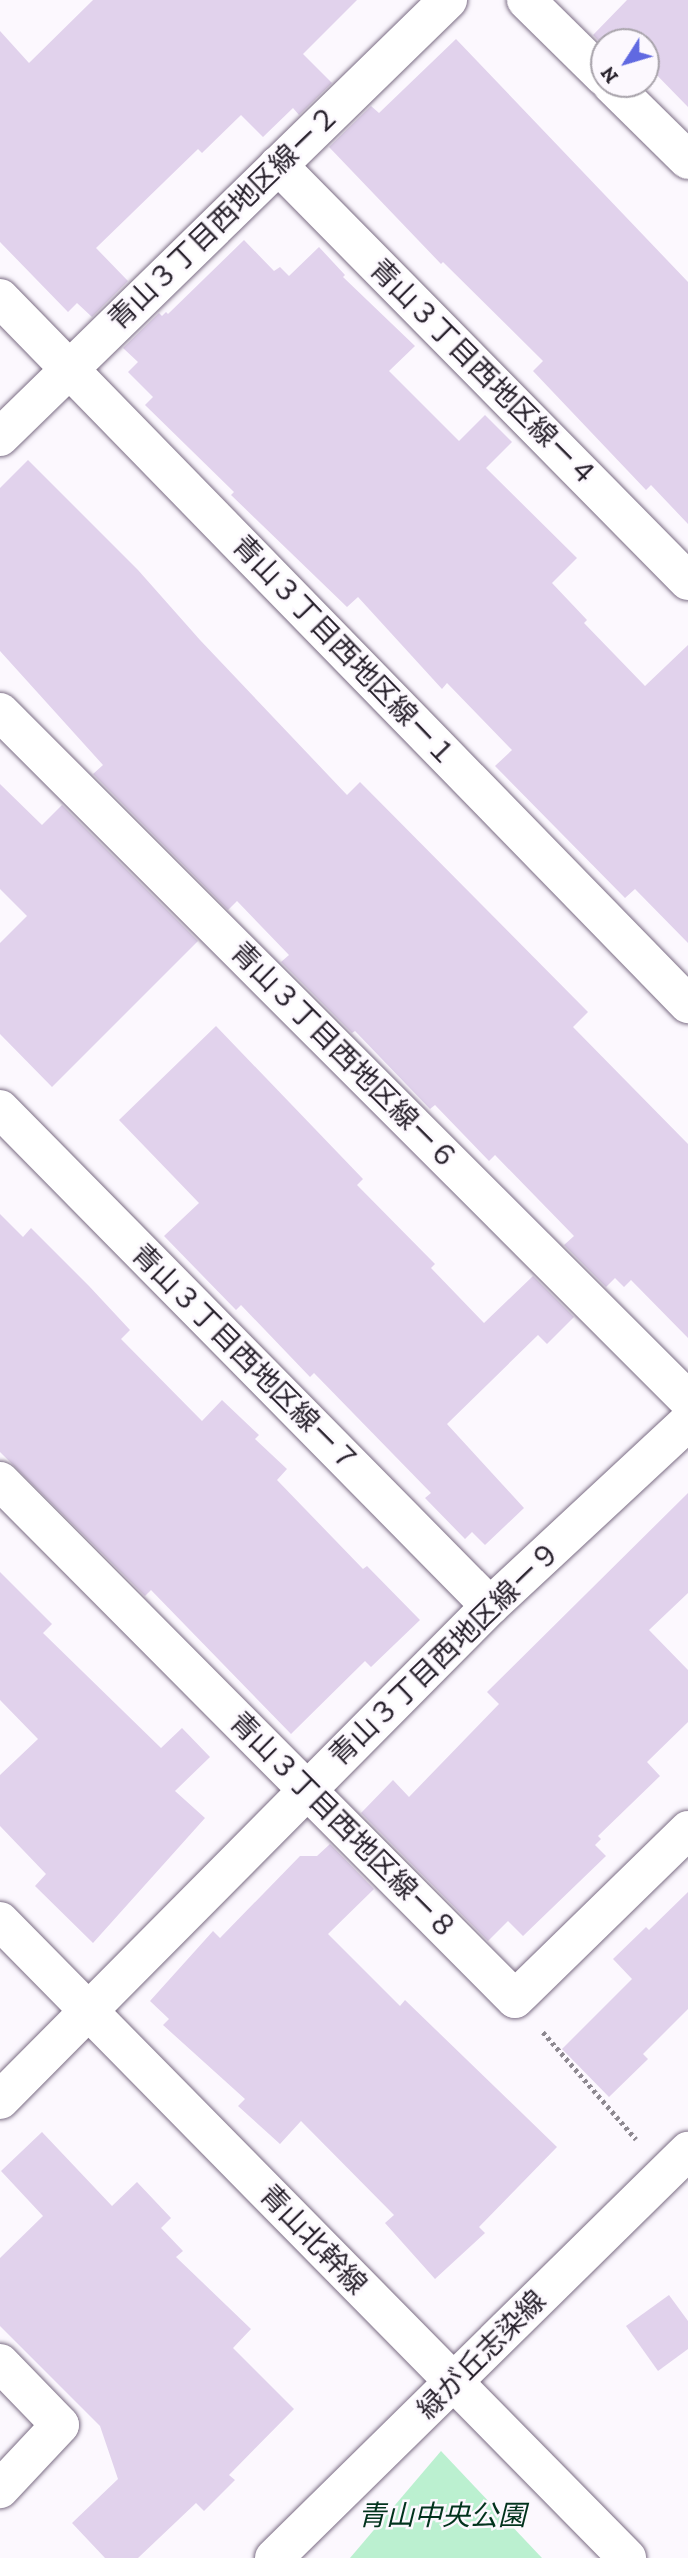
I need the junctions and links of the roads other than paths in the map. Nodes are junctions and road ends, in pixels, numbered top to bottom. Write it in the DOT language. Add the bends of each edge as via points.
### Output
graph roads {
  1 [pos="448,0"];
  2 [pos="526,0"];
  3 [pos="590,63"];
  4 [pos="625,98"];
  5 [pos="688,160"];
  6 [pos="278,165"];
  7 [pos="0,298"];
  8 [pos="69,369"];
  9 [pos="0,437"];
  10 [pos="688,581"];
  11 [pos="0,712"];
  12 [pos="688,1004"];
  13 [pos="0,1109"];
  14 [pos="688,1400"];
  15 [pos="688,1422"];
  16 [pos="0,1481"];
  17 [pos="490,1606"];
  18 [pos="307,1790"];
  19 [pos="688,1830"];
  20 [pos="0,1921"];
  21 [pos="89,2010"];
  22 [pos="0,2100"];
  23 [pos="677,2162"];
  24 [pos="0,2363"];
  25 [pos="453,2383"];
  26 [pos="0,2489"];
  27 [pos="274,2558"];
  28 [pos="627,2558"];
  1 -- 6 [label="street, 青山３丁目西地区線ー２"];
  2 -- 3 [label="street"];
  4 -- 5 [label="street"];
  6 -- 8 [label="street, 青山３丁目西地区線ー２"];
  6 -- 10 [label="street, 青山３丁目西地区線ー４"];
  7 -- 8 [label="street, 青山３丁目西地区線ー１"];
  8 -- 9 [label="street, 青山３丁目西地区線ー２"];
  8 -- 12 [label="street, 青山３丁目西地区線ー１"];
  11 -- 14 [label="street, 青山３丁目西地区線ー６"];
  13 -- 17 [label="street, 青山３丁目西地区線ー７"];
  15 -- 17 [label="street, 青山３丁目西地区線ー９"];
  16 -- 18 [label="street, 青山３丁目西地区線ー８"];
  17 -- 18 [label="street, 青山３丁目西地区線ー９"];
  18 -- 19 [label="street, 青山３丁目西地区線ー８" via="515,2000"];
  18 -- 21 [label="street, 青山３丁目西地区線ー９"];
  20 -- 21 [label="street, 青山北幹線"];
  21 -- 22 [label="street, 青山３丁目西地区線ー９"];
  21 -- 25 [label="street, 青山北幹線"];
  23 -- 25 [label="street, 緑が丘志染線"];
  24 -- 26 [label="street" via="60,2425"];
  25 -- 27 [label="street, 緑が丘志染線"];
  25 -- 28 [label="street, 青山北幹線"];
}
